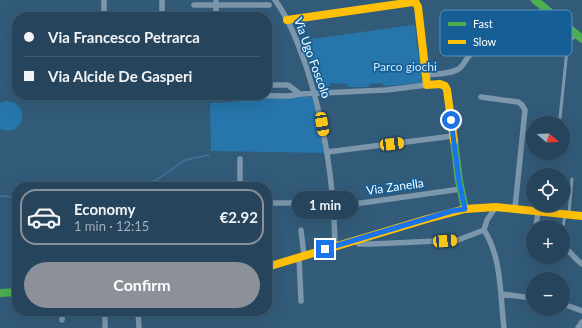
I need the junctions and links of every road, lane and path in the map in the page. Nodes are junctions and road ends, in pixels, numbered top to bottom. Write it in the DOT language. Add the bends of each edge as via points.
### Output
graph roads {
  1 [pos="104,0"];
  2 [pos="162,0"];
  3 [pos="275,0"];
  4 [pos="535,0"];
  5 [pos="414,1"];
  6 [pos="216,3"];
  7 [pos="194,5"];
  8 [pos="269,5"];
  9 [pos="547,10"];
  10 [pos="104,12"];
  11 [pos="162,12"];
  12 [pos="287,20"];
  13 [pos="468,56"];
  14 [pos="566,56"];
  15 [pos="427,75"];
  16 [pos="427,84"];
  17 [pos="272,85"];
  18 [pos="293,89"];
  19 [pos="300,94"];
  20 [pos="315,94"];
  21 [pos="272,96"];
  22 [pos="289,96"];
  23 [pos="481,97"];
  24 [pos="560,116"];
  25 [pos="453,136"];
  26 [pos="327,152"];
  27 [pos="240,159"];
  28 [pos="572,179"];
  29 [pos="240,182"];
  30 [pos="461,189"];
  31 [pos="272,203"];
  32 [pos="333,205"];
  33 [pos="496,207"];
  34 [pos="515,208"];
  35 [pos="465,209"];
  36 [pos="526,209"];
  37 [pos="548,212"];
  38 [pos="567,214"];
  39 [pos="582,216"];
  40 [pos="565,220"];
  41 [pos="301,230"];
  42 [pos="484,230"];
  43 [pos="356,240"];
  44 [pos="335,246"];
  45 [pos="570,250"];
  46 [pos="301,256"];
  47 [pos="582,264"];
  48 [pos="272,265"];
  49 [pos="0,292"];
  50 [pos="12,292"];
  51 [pos="501,294"];
  52 [pos="526,297"];
  53 [pos="301,301"];
  54 [pos="570,307"];
  55 [pos="582,311"];
  56 [pos="62,316"];
  57 [pos="105,316"];
  58 [pos="138,316"];
  59 [pos="62,320"];
  60 [pos="582,322"];
  61 [pos="105,328"];
  62 [pos="139,328"];
  63 [pos="504,328"];
  64 [pos="578,328"];
  1 -- 10 [label="street"];
  2 -- 11 [label="street"];
  3 -- 12 [label="street, Via Ugo Foscolo"];
  4 -- 9 [label="main road"];
  5 -- 12 [label="main road"];
  5 -- 15 [label="main road" via="418,7"];
  6 -- 7 [label="street"];
  6 -- 8 [label="street"];
  12 -- 20 [label="street, Via Ugo Foscolo" via="300,48"];
  13 -- 15 [label="street" via="460,68"];
  14 -- 24 [label="lane"];
  15 -- 16 [label="main road"];
  16 -- 20 [label="street" via="386,90"];
  16 -- 25 [label="main road" via="445,86"];
  17 -- 18 [label="street" via="288,85"];
  18 -- 19 [label="street"];
  18 -- 22 [label="street"];
  19 -- 20 [label="street"];
  19 -- 22 [label="street"];
  20 -- 26 [label="street, Via Ugo Foscolo"];
  21 -- 22 [label="street"];
  23 -- 34 [label="street" via="518,102 524,110"];
  25 -- 26 [label="street"];
  25 -- 30 [label="main road"];
  26 -- 32 [label="street, Via Ugo Foscolo"];
  27 -- 29 [label="street"];
  28 -- 38 [label="lane"];
  30 -- 32 [label="street, Via Zanella"];
  30 -- 35 [label="main road"];
  31 -- 32 [label="street, Via Zanella"];
  32 -- 44 [label="street, Via Ugo Foscolo"];
  33 -- 34 [label="main road"];
  33 -- 35 [label="main road"];
  33 -- 42 [label="street"];
  34 -- 36 [label="main road"];
  35 -- 43 [label="main road"];
  37 -- 38 [label="main road"];
  38 -- 39 [label="main road"];
  38 -- 40 [label="lane"];
  41 -- 46 [label="street"];
  42 -- 43 [label="street" via="458,240 372,244 359,244"];
  42 -- 51 [label="street" via="493,246"];
  43 -- 44 [label="main road"];
  44 -- 46 [label="main road"];
  45 -- 47 [label="street" via="574,258"];
  46 -- 48 [label="main road"];
  46 -- 53 [label="street"];
  49 -- 50 [label="main road"];
  51 -- 52 [label="street"];
  51 -- 63 [label="street"];
  54 -- 55 [label="street"];
  56 -- 59 [label="street"];
  57 -- 61 [label="street"];
  58 -- 62 [label="street"];
  60 -- 64 [label="street"];
}
